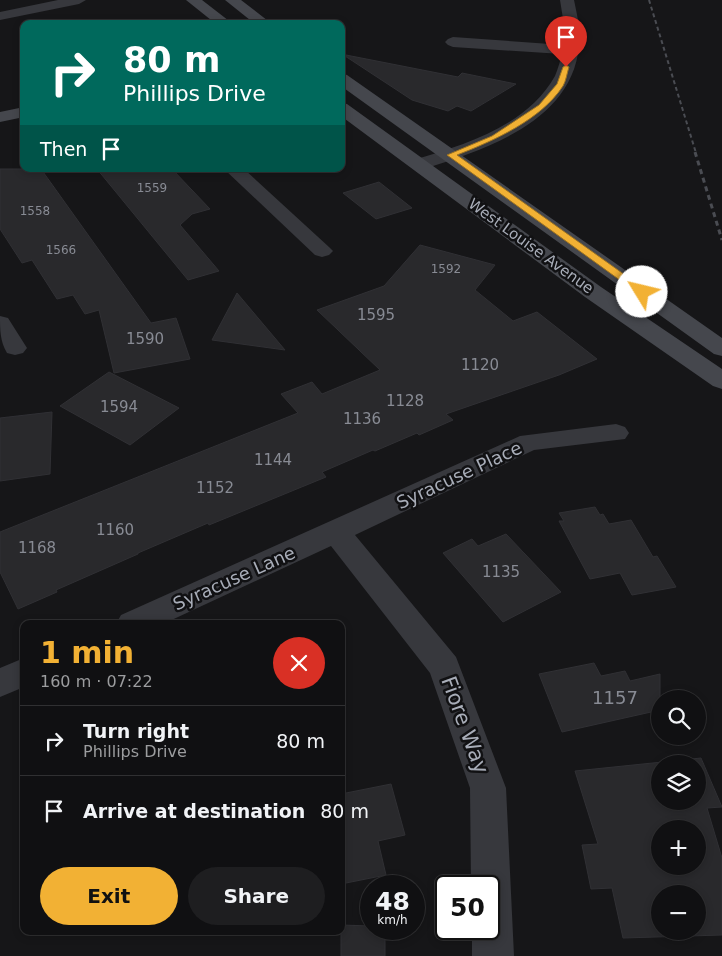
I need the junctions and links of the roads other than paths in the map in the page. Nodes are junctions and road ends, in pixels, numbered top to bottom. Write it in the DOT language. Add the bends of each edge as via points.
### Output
graph roads {
  1 [pos="79,0"];
  2 [pos="193,0"];
  3 [pos="232,0"];
  4 [pos="567,0"];
  5 [pos="55,2"];
  6 [pos="0,16"];
  7 [pos="220,20"];
  8 [pos="260,20"];
  9 [pos="453,42"];
  10 [pos="571,50"];
  11 [pos="345,81"];
  12 [pos="345,111"];
  13 [pos="20,113"];
  14 [pos="0,117"];
  15 [pos="451,155"];
  16 [pos="420,164"];
  17 [pos="236,172"];
  18 [pos="322,251"];
  19 [pos="0,323"];
  20 [pos="15,348"];
  21 [pos="722,349"];
  22 [pos="722,381"];
  23 [pos="616,433"];
  24 [pos="336,532"];
  25 [pos="141,620"];
  26 [pos="20,674"];
  27 [pos="0,683"];
  28 [pos="493,956"];
  1 -- 5 [label="street"];
  2 -- 7 [label="main road"];
  3 -- 8 [label="main road"];
  4 -- 10 [label="street"];
  5 -- 6 [label="street"];
  9 -- 10 [label="street"];
  10 -- 15 [label="street" via="560,85 541,106 495,138"];
  11 -- 15 [label="main road, West Louise Avenue"];
  12 -- 16 [label="main road, West Louise Avenue"];
  13 -- 14 [label="main road"];
  15 -- 16 [label="street"];
  15 -- 21 [label="main road, West Louise Avenue"];
  16 -- 22 [label="main road, West Louise Avenue" via="593,292"];
  17 -- 18 [label="street"];
  19 -- 20 [label="street"];
  23 -- 24 [label="street, Syracuse Place" via="529,442"];
  24 -- 25 [label="street, Syracuse Lane"];
  24 -- 28 [label="street, Fiore Way" via="444,667 488,788"];
  26 -- 27 [label="street"];
}
